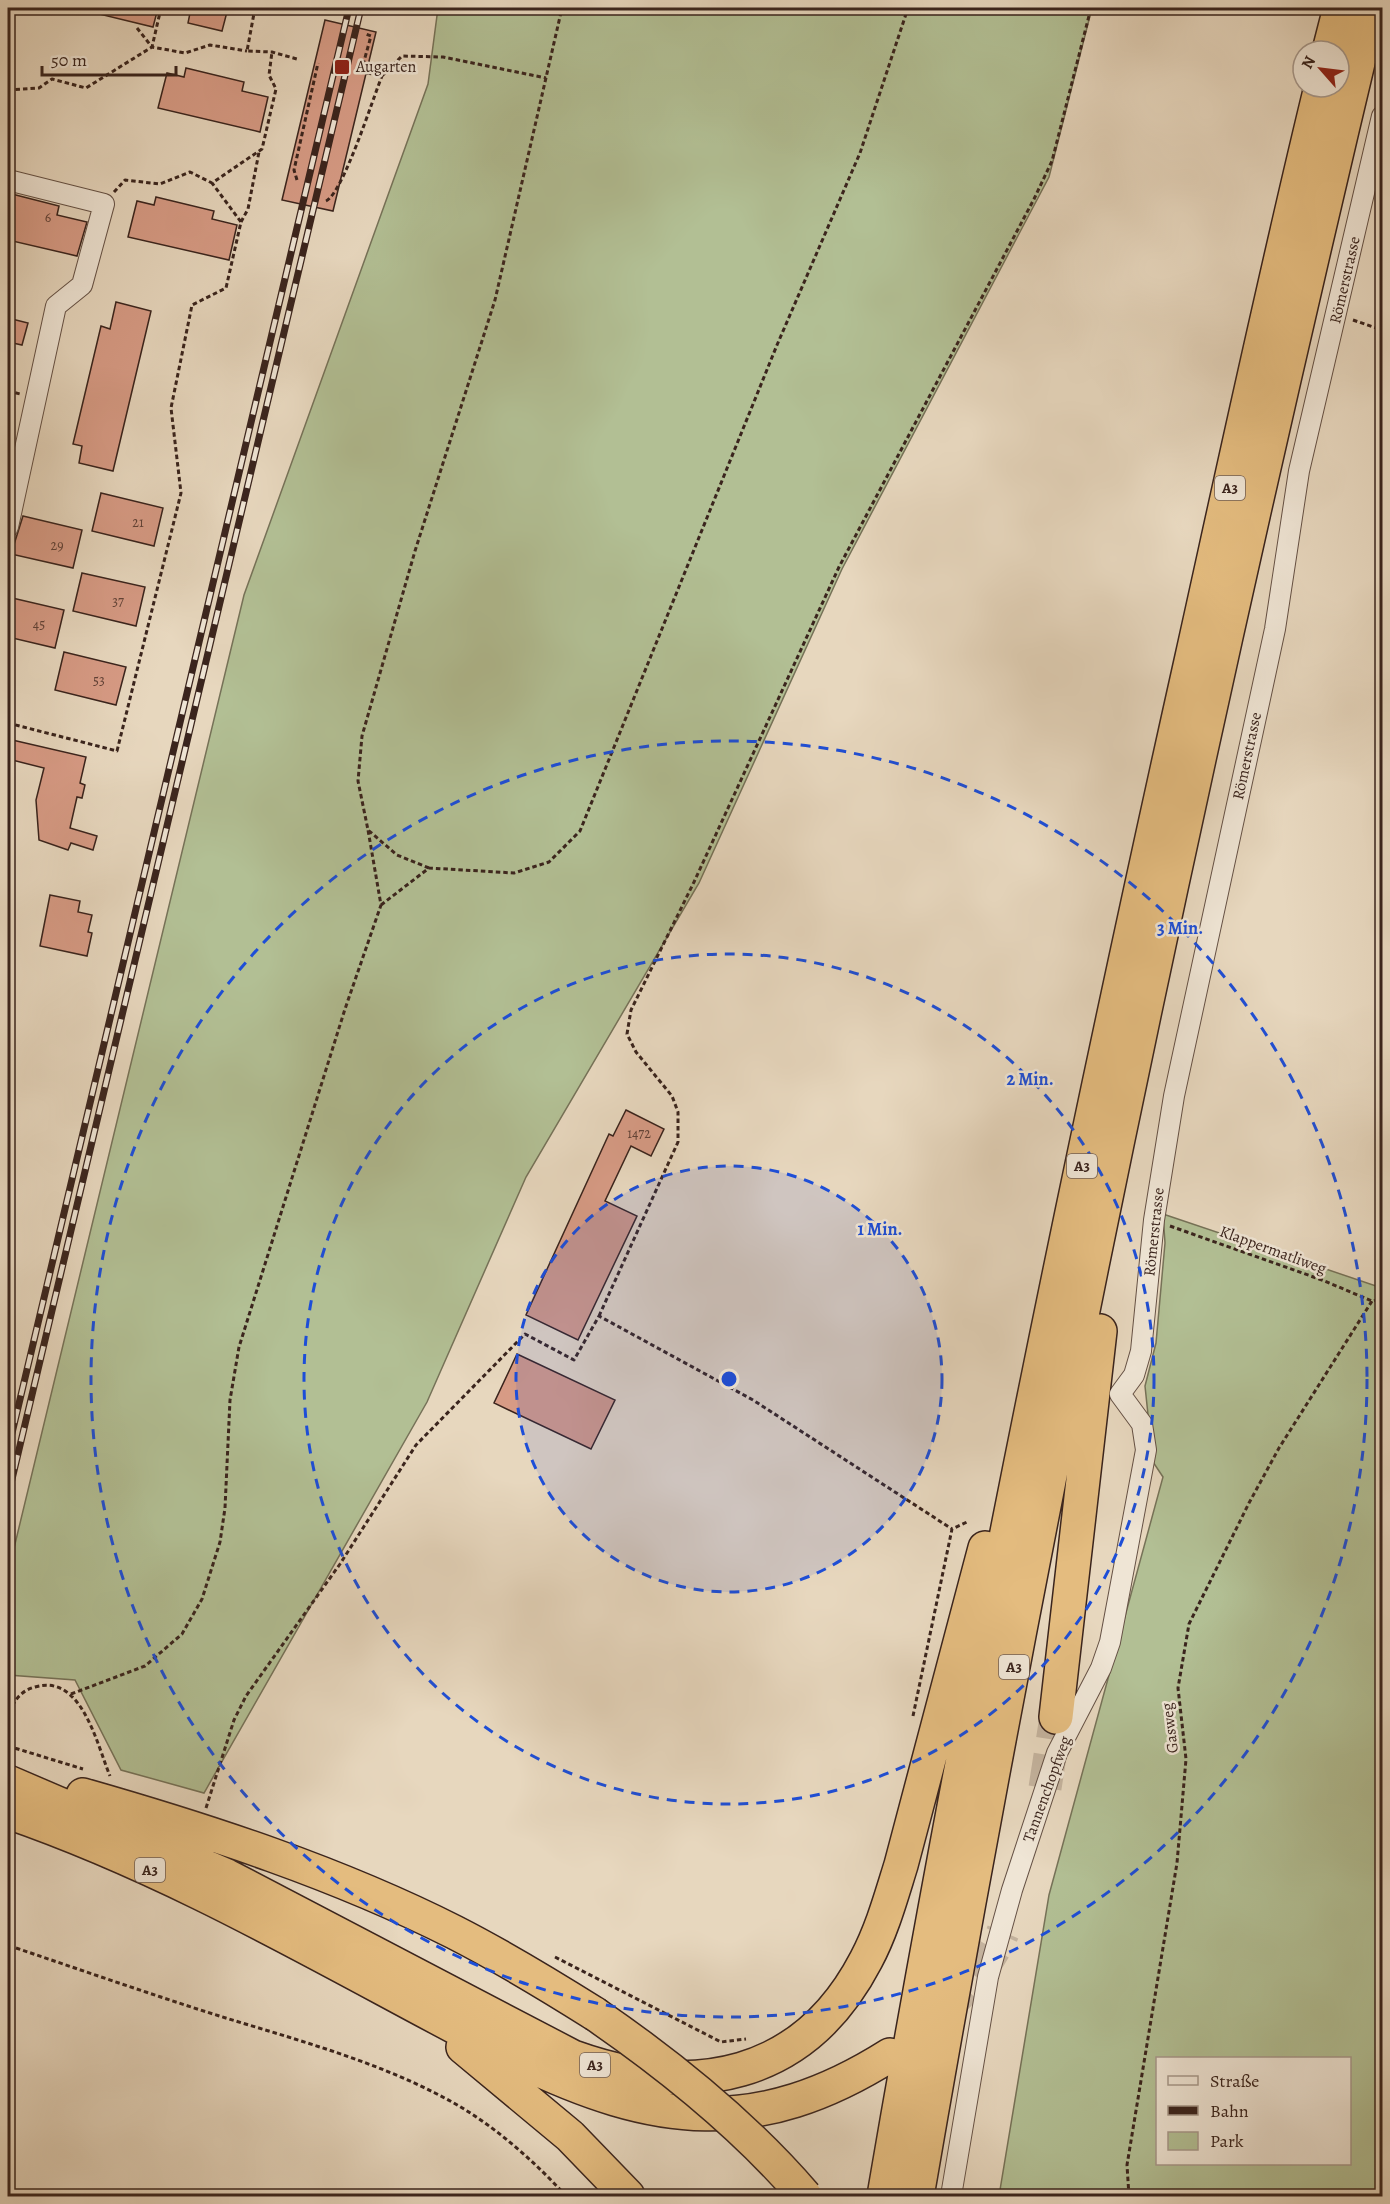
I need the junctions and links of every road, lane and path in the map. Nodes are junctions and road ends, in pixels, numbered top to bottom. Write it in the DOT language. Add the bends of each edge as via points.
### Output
graph roads {
  1 [pos="161,8"];
  2 [pos="255,8"];
  3 [pos="562,8"];
  4 [pos="908,8"];
  5 [pos="1090,8"];
  6 [pos="1340,8"];
  7 [pos="1371,8"];
  8 [pos="137,27"];
  9 [pos="366,34"];
  10 [pos="1332,39"];
  11 [pos="152,46"];
  12 [pos="247,51"];
  13 [pos="272,52"];
  14 [pos="297,59"];
  15 [pos="318,63"];
  16 [pos="361,72"];
  17 [pos="367,73"];
  18 [pos="382,76"];
  19 [pos="546,78"];
  20 [pos="8,90"];
  21 [pos="1318,99"];
  22 [pos="1383,116"];
  23 [pos="259,152"];
  24 [pos="8,180"];
  25 [pos="297,180"];
  26 [pos="212,183"];
  27 [pos="326,201"];
  28 [pos="104,204"];
  29 [pos="241,222"];
  30 [pos="1338,315"];
  31 [pos="1383,330"];
  32 [pos="8,527"];
  33 [pos="8,723"];
  34 [pos="368,830"];
  35 [pos="429,868"];
  36 [pos="381,905"];
  37 [pos="1119,1139"];
  38 [pos="1154,1221"];
  39 [pos="1057,1289"];
  40 [pos="1383,1299"];
  41 [pos="1372,1301"];
  42 [pos="599,1316"];
  43 [pos="1120,1394"];
  44 [pos="967,1522"];
  45 [pos="952,1529"];
  46 [pos="71,1694"];
  47 [pos="1056,1717"];
  48 [pos="8,1720"];
  49 [pos="910,1727"];
  50 [pos="8,1746"];
  51 [pos="89,1771"];
  52 [pos="8,1773"];
  53 [pos="100,1774"];
  54 [pos="8,1782"];
  55 [pos="8,1812"];
  56 [pos="216,1812"];
  57 [pos="16,1948"];
  58 [pos="546,1953"];
  59 [pos="410,2004"];
  60 [pos="751,2038"];
  61 [pos="890,2055"];
  62 [pos="566,2196"];
  63 [pos="628,2196"];
  64 [pos="805,2196"];
  65 [pos="884,2196"];
  66 [pos="917,2196"];
  67 [pos="951,2196"];
  68 [pos="1129,2196"];
  1 -- 11 [label="path"];
  2 -- 12 [label="path"];
  3 -- 19 [label="path"];
  4 -- 35 [label="path" via="860,153 777,345 580,831 549,862 514,873"];
  5 -- 42 [label="path" via="1047,171 839,567 631,1010 627,1034 636,1052 672,1096 678,1112 678,1142"];
  6 -- 10 [label="highway"];
  7 -- 37 [label="highway, A3" via="1199,757"];
  8 -- 11 [label="path"];
  9 -- 16 [label="path" via="371,36"];
  11 -- 12 [label="path" via="185,52 210,45"];
  11 -- 20 [label="path" via="86,88 52,80 39,87"];
  12 -- 13 [label="path"];
  13 -- 14 [label="path"];
  13 -- 23 [label="path" via="270,75 276,89"];
  15 -- 25 [label="path" via="294,171"];
  17 -- 18 [label="path"];
  18 -- 19 [label="path" via="402,56 442,57"];
  18 -- 27 [label="path" via="345,174 333,198"];
  19 -- 34 [label="path" via="495,300 415,551 362,736 358,781"];
  21 -- 39 [label="highway, A3" via="1140,888"];
  22 -- 30 [label="street, Römerstrasse"];
  23 -- 26 [label="path"];
  23 -- 29 [label="path" via="248,209"];
  24 -- 28 [label="street"];
  26 -- 28 [label="path" via="190,172 160,184 125,180"];
  26 -- 29 [label="path"];
  28 -- 32 [label="street" via="82,285 56,306"];
  29 -- 33 [label="path" via="226,288 192,305 171,408 181,493 117,751"];
  30 -- 31 [label="path"];
  30 -- 38 [label="street, Römerstrasse" via="1299,471 1275,628 1174,1096"];
  34 -- 35 [label="path" via="397,855"];
  34 -- 36 [label="path"];
  35 -- 36 [label="path"];
  36 -- 46 [label="path" via="239,1347 230,1401 225,1508 220,1542 202,1599 182,1634 145,1666"];
  37 -- 47 [label="highway, A3"];
  37 -- 66 [label="highway, A3" via="1002,1725"];
  38 -- 41 [label="path, Klappermatliweg"];
  38 -- 43 [label="street, Römerstrasse" via="1142,1351 1134,1375"];
  39 -- 54 [label="highway, A3" via="901,1865 877,1937 856,1978 826,2018 764,2061 726,2074 678,2079 638,2076 573,2057 227,1876"];
  39 -- 65 [label="highway, A3" via="956,1800"];
  40 -- 41 [label="path"];
  41 -- 68 [label="path, Gasweg" via="1279,1448 1189,1624 1178,1688 1186,1759 1177,1863 1127,2165"];
  42 -- 45 [label="path" via="753,1400"];
  42 -- 56 [label="path" via="574,1360 525,1334 416,1445 340,1564 246,1696 234,1720 205,1808"];
  43 -- 67 [label="street, Tannenchopfweg" via="1142,1424 1146,1450 1110,1642 1057,1754 1012,1890 988,1977"];
  44 -- 45 [label="path"];
  45 -- 49 [label="path"];
  46 -- 48 [label="path" via="49,1684 32,1687 18,1696"];
  46 -- 53 [label="path" via="81,1707 111,1777"];
  50 -- 51 [label="path"];
  52 -- 64 [label="highway, A3, bridge" via="249,1847 368,1893 488,1950 596,2014 655,2056 745,2132"];
  55 -- 59 [label="highway, A3" via="108,1851 216,1900"];
  57 -- 62 [label="path" via="354,2058 418,2085 460,2107 500,2136 543,2171"];
  58 -- 60 [label="path" via="721,2042"];
  59 -- 61 [label="highway, A3" via="567,2083 615,2101 670,2112 737,2114 786,2104 828,2090"];
  59 -- 63 [label="highway, A3" via="547,2115"];
}
